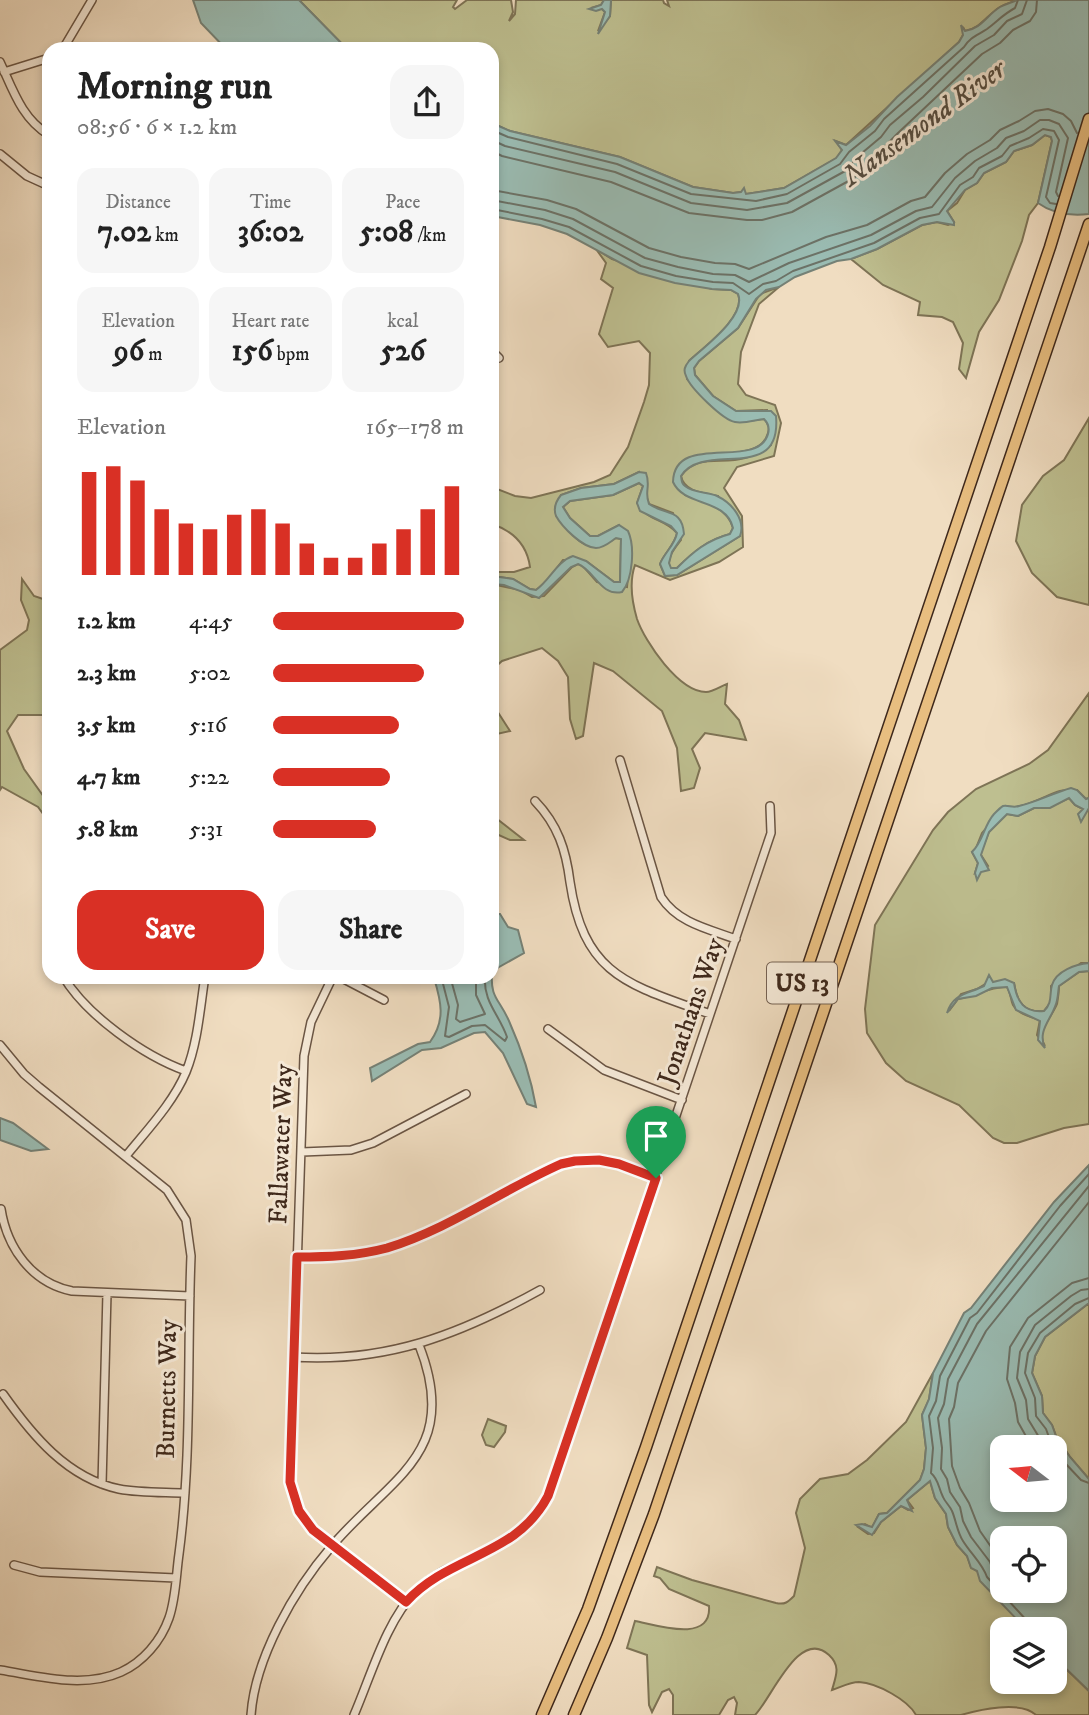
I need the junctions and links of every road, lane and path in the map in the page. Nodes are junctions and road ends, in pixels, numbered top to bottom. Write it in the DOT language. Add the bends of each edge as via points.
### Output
graph roads {
  1 [pos="92,0"];
  2 [pos="67,42"];
  3 [pos="42,60"];
  4 [pos="0,62"];
  5 [pos="4,72"];
  6 [pos="1089,118"];
  7 [pos="42,130"];
  8 [pos="0,154"];
  9 [pos="42,183"];
  10 [pos="1089,224"];
  11 [pos="620,760"];
  12 [pos="535,801"];
  13 [pos="769,806"];
  14 [pos="736,939"];
  15 [pos="69,984"];
  16 [pos="204,984"];
  17 [pos="328,984"];
  18 [pos="353,984"];
  19 [pos="384,1000"];
  20 [pos="710,1014"];
  21 [pos="548,1029"];
  22 [pos="0,1045"];
  23 [pos="186,1071"];
  24 [pos="466,1094"];
  25 [pos="682,1100"];
  26 [pos="302,1152"];
  27 [pos="126,1156"];
  28 [pos="656,1178"];
  29 [pos="1,1209"];
  30 [pos="297,1257"];
  31 [pos="540,1290"];
  32 [pos="107,1293"];
  33 [pos="190,1296"];
  34 [pos="419,1345"];
  35 [pos="293,1357"];
  36 [pos="3,1394"];
  37 [pos="102,1484"];
  38 [pos="185,1493"];
  39 [pos="332,1545"];
  40 [pos="14,1564"];
  41 [pos="176,1578"];
  42 [pos="406,1602"];
  43 [pos="0,1670"];
  44 [pos="251,1715"];
  45 [pos="354,1715"];
  46 [pos="542,1715"];
  47 [pos="574,1715"];
  1 -- 2 [label="street"];
  3 -- 5 [label="street"];
  4 -- 5 [label="street"];
  5 -- 7 [label="street" via="24,112"];
  6 -- 46 [label="highway, US 13" via="1050,247 646,1447 588,1609"];
  8 -- 9 [label="street"];
  10 -- 47 [label="highway, US 13" via="654,1514"];
  11 -- 14 [label="street" via="666,905 681,919"];
  12 -- 20 [label="street" via="553,822 565,848 581,930 593,953 625,981"];
  13 -- 14 [label="street, Jonathans Way" via="771,833"];
  14 -- 20 [label="street, Jonathans Way"];
  15 -- 23 [label="street" via="82,1001 129,1040"];
  16 -- 23 [label="street"];
  17 -- 26 [label="street, Fallawater Way" via="311,1022 304,1056"];
  18 -- 19 [label="street"];
  20 -- 25 [label="street, Jonathans Way"];
  21 -- 25 [label="street" via="604,1070"];
  22 -- 27 [label="street, Burnetts Way" via="24,1074"];
  23 -- 27 [label="street"];
  24 -- 26 [label="street" via="373,1143 351,1150"];
  25 -- 28 [label="street, Jonathans Way"];
  26 -- 30 [label="street, Fallawater Way"];
  27 -- 33 [label="street, Burnetts Way" via="167,1190 182,1211 190,1235"];
  28 -- 30 [label="street" via="619,1164 575,1161 401,1243 349,1255"];
  28 -- 42 [label="street, Jonathans Way" via="542,1507 518,1534 437,1575"];
  29 -- 32 [label="street" via="9,1240 33,1271 64,1290"];
  30 -- 35 [label="street, Fallawater Way"];
  31 -- 34 [label="street"];
  32 -- 33 [label="street"];
  32 -- 37 [label="street"];
  33 -- 38 [label="street, Burnetts Way"];
  34 -- 35 [label="street" via="343,1358"];
  34 -- 39 [label="street" via="432,1404 423,1447 409,1468"];
  35 -- 39 [label="street, Fallawater Way" via="291,1489 307,1523"];
  36 -- 37 [label="street" via="65,1465"];
  37 -- 38 [label="street"];
  38 -- 41 [label="street, Burnetts Way"];
  39 -- 42 [label="street, Fallawater Way"];
  39 -- 44 [label="street" via="272,1641 255,1687"];
  40 -- 41 [label="street" via="40,1572"];
  41 -- 43 [label="street, Burnetts Way" via="165,1628 151,1649 129,1668 82,1681"];
  42 -- 45 [label="street, Jonathans Way"];
}
